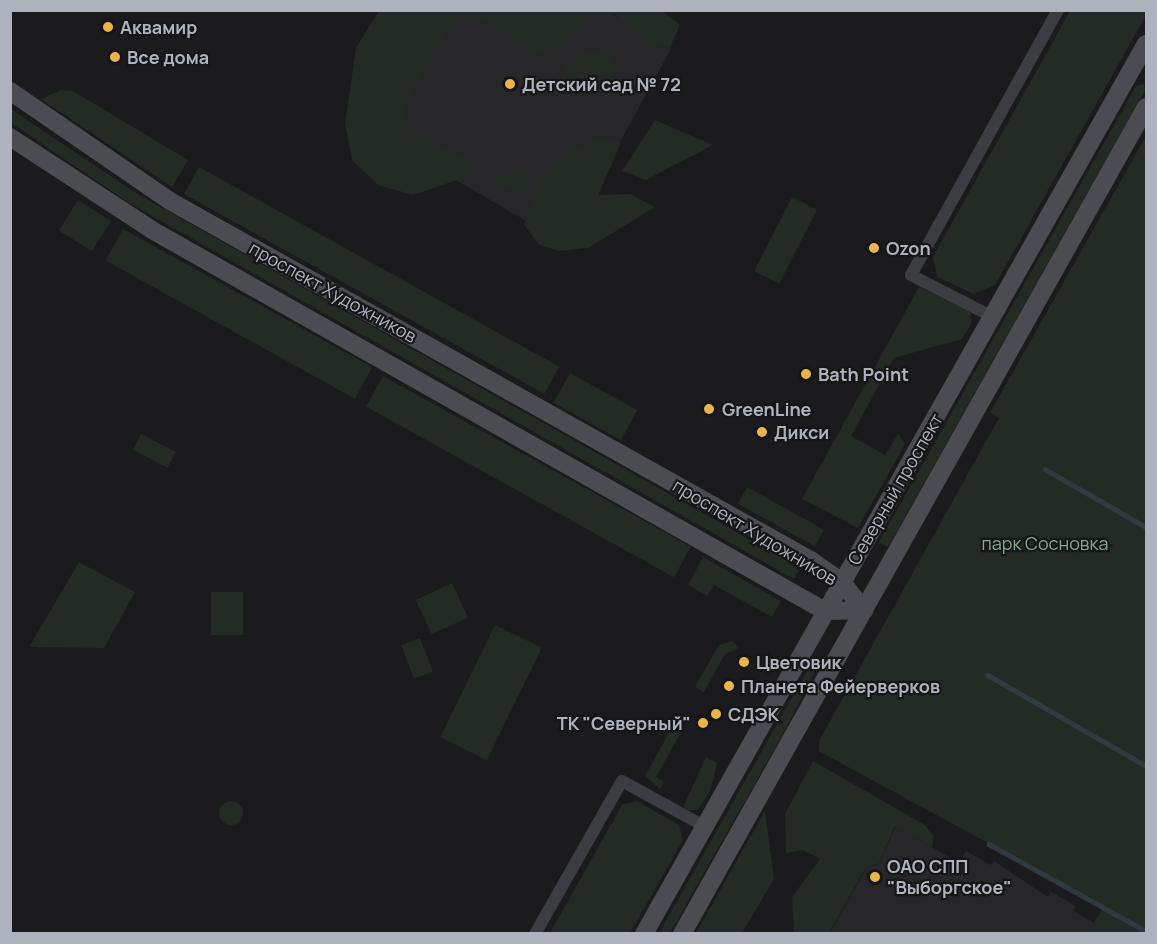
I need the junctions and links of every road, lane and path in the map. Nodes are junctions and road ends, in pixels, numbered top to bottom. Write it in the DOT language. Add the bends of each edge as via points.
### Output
graph roads {
  1 [pos="1058,10"];
  2 [pos="1146,44"];
  3 [pos="1139,70"];
  4 [pos="10,91"];
  5 [pos="1146,106"];
  6 [pos="10,137"];
  7 [pos="993,317"];
  8 [pos="842,582"];
  9 [pos="864,610"];
  10 [pos="825,612"];
  11 [pos="704,826"];
  12 [pos="536,933"];
  13 [pos="644,933"];
  14 [pos="682,933"];
  1 -- 7 [label="street" via="911,275"];
  2 -- 3 [label="street, Северный проспект"];
  3 -- 7 [label="street, Северный проспект"];
  4 -- 8 [label="street, проспект Художников" via="170,201"];
  5 -- 9 [label="street, Северный проспект"];
  6 -- 10 [label="street, проспект Художников" via="152,230"];
  7 -- 8 [label="street, Северный проспект"];
  8 -- 9 [label="street, проспект Художников"];
  8 -- 10 [label="street, Северный проспект"];
  9 -- 10 [label="street, проспект Художников"];
  9 -- 14 [label="street, Северный проспект"];
  10 -- 11 [label="street, Северный проспект"];
  11 -- 12 [label="street" via="622,781"];
  11 -- 13 [label="street, Северный проспект"];
}
